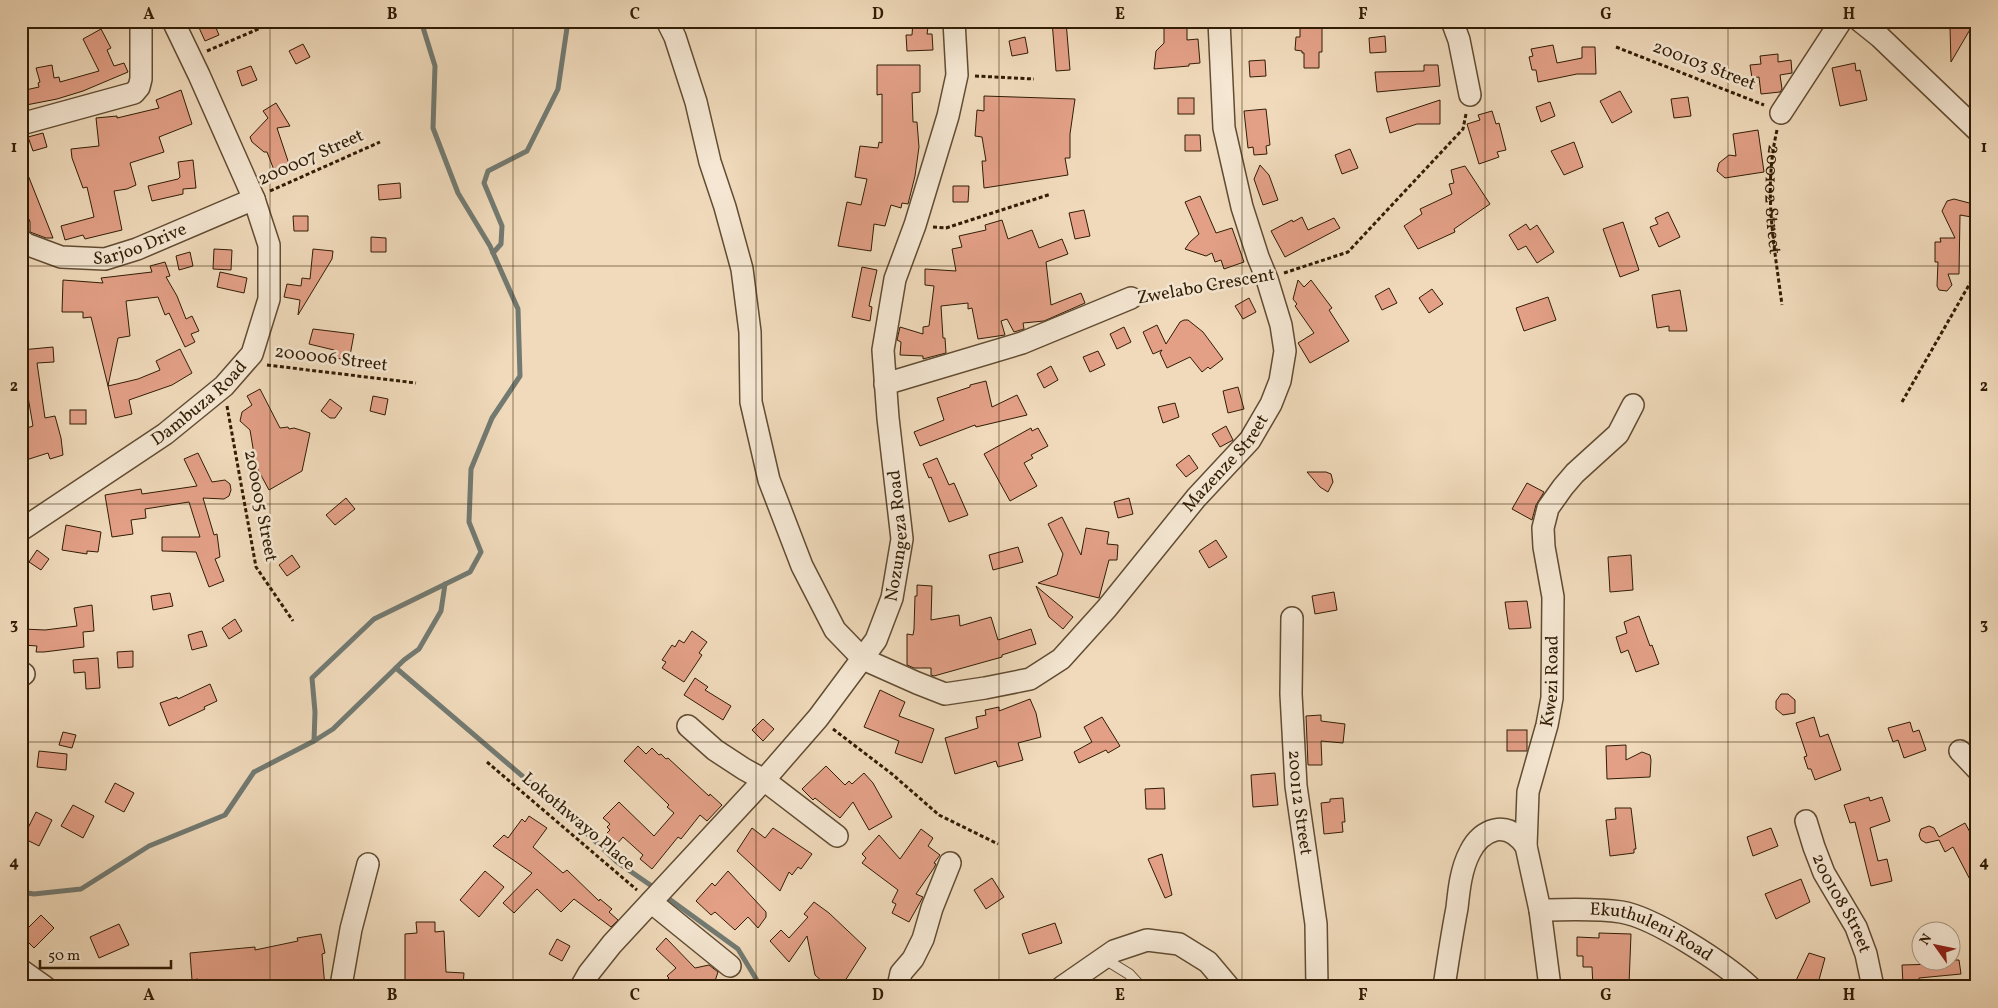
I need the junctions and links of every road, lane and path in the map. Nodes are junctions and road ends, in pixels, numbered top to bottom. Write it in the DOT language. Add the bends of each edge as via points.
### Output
graph roads {
  1 [pos="141,21"];
  2 [pos="172,21"];
  3 [pos="277,21"];
  4 [pos="667,21"];
  5 [pos="954,21"];
  6 [pos="1219,21"];
  7 [pos="1452,21"];
  8 [pos="1841,21"];
  9 [pos="1860,21"];
  10 [pos="1616,47"];
  11 [pos="190,58"];
  12 [pos="957,75"];
  13 [pos="1034,79"];
  14 [pos="1470,95"];
  15 [pos="1781,113"];
  16 [pos="21,124"];
  17 [pos="1977,130"];
  18 [pos="380,142"];
  19 [pos="1051,194"];
  20 [pos="254,199"];
  21 [pos="915,225"];
  22 [pos="21,240"];
  23 [pos="1977,271"];
  24 [pos="1267,279"];
  25 [pos="1131,298"];
  26 [pos="1782,305"];
  27 [pos="244,362"];
  28 [pos="416,383"];
  29 [pos="885,384"];
  30 [pos="224,386"];
  31 [pos="1902,402"];
  32 [pos="1633,404"];
  33 [pos="24,525"];
  34 [pos="1292,618"];
  35 [pos="293,621"];
  36 [pos="863,659"];
  37 [pos="818,718"];
  38 [pos="688,726"];
  39 [pos="1960,752"];
  40 [pos="486,762"];
  41 [pos="1977,769"];
  42 [pos="764,780"];
  43 [pos="1806,822"];
  44 [pos="837,836"];
  45 [pos="998,844"];
  46 [pos="1526,846"];
  47 [pos="950,863"];
  48 [pos="368,864"];
  49 [pos="651,902"];
  50 [pos="1540,910"];
  51 [pos="1103,958"];
  52 [pos="730,966"];
  53 [pos="21,970"];
  54 [pos="1734,979"];
  55 [pos="45,987"];
  56 [pos="343,987"];
  57 [pos="580,987"];
  58 [pos="898,987"];
  59 [pos="1062,987"];
  60 [pos="1141,987"];
  61 [pos="1230,987"];
  62 [pos="1317,987"];
  63 [pos="1444,987"];
  64 [pos="1550,987"];
  65 [pos="1750,987"];
  66 [pos="1873,987"];
  1 -- 16 [label="street" via="139,88"];
  2 -- 11 [label="street, Dambuza Road"];
  3 -- 11 [label="path"];
  4 -- 36 [label="street" via="696,102 742,269 750,332 751,402 769,480 802,566 835,630"];
  5 -- 12 [label="street, Nozungeza Road"];
  6 -- 24 [label="street, Mazenze Street" via="1224,128 1242,207"];
  7 -- 14 [label="street"];
  8 -- 15 [label="street"];
  9 -- 17 [label="street"];
  10 -- 15 [label="path, 200103 Street"];
  11 -- 20 [label="street, Dambuza Road"];
  12 -- 13 [label="path"];
  12 -- 21 [label="street, Nozungeza Road"];
  14 -- 24 [label="path, Zwelabo Crescent" via="1463,129 1348,252"];
  15 -- 26 [label="path, 200102 Street" via="1771,156 1769,208"];
  18 -- 20 [label="path, 200007 Street"];
  19 -- 21 [label="path" via="946,228"];
  20 -- 22 [label="street, Sarjoo Drive" via="137,249 105,259 61,257"];
  20 -- 27 [label="street, Dambuza Road" via="269,245 269,299 252,354"];
  21 -- 29 [label="street, Nozungeza Road" via="895,279 883,350"];
  23 -- 31 [label="path"];
  24 -- 25 [label="path, Zwelabo Crescent"];
  24 -- 36 [label="street, Mazenze Street" via="1285,351 1280,381 1271,404 1250,440 1196,498 1061,659 1030,679 945,694"];
  25 -- 29 [label="street, Zwelabo Crescent" via="1022,344"];
  27 -- 28 [label="path, 200006 Street"];
  27 -- 30 [label="street, Dambuza Road"];
  29 -- 36 [label="street, Nozungeza Road" via="902,539 892,598 876,640"];
  30 -- 33 [label="street, Dambuza Road" via="165,434"];
  30 -- 35 [label="path, 200005 Street" via="256,567"];
  32 -- 46 [label="street, Kwezi Road" via="1618,434 1563,487 1548,508 1542,528 1553,597 1552,698 1528,792"];
  34 -- 62 [label="street, 200112 Street" via="1291,694 1296,786 1316,924"];
  36 -- 37 [label="street, Nozungeza Road"];
  37 -- 42 [label="street, Nozungeza Road"];
  37 -- 45 [label="path" via="892,774 939,815"];
  38 -- 42 [label="street" via="714,750"];
  39 -- 41 [label="street"];
  40 -- 49 [label="path, Lokothwayo Place"];
  42 -- 44 [label="street"];
  42 -- 49 [label="street, Nozungeza Road"];
  43 -- 66 [label="street, 200108 Street" via="1824,873 1856,927"];
  46 -- 50 [label="street, Kwezi Road"];
  46 -- 63 [label="street" via="1510,831 1500,829 1478,840 1469,853 1462,876"];
  47 -- 58 [label="street" via="923,939 901,973"];
  48 -- 56 [label="street" via="351,929"];
  49 -- 52 [label="street"];
  49 -- 57 [label="street, Nozungeza Road" via="612,944"];
  50 -- 54 [label="street, Ekuthuleni Road" via="1623,912 1662,928"];
  50 -- 64 [label="street, Kwezi Road"];
  51 -- 59 [label="street"];
  51 -- 60 [label="lane" via="1129,974"];
  51 -- 61 [label="street" via="1114,950 1147,940 1179,944 1208,962"];
  53 -- 55 [label="street"];
  54 -- 65 [label="street, Ekuthuleni Road"];
}
